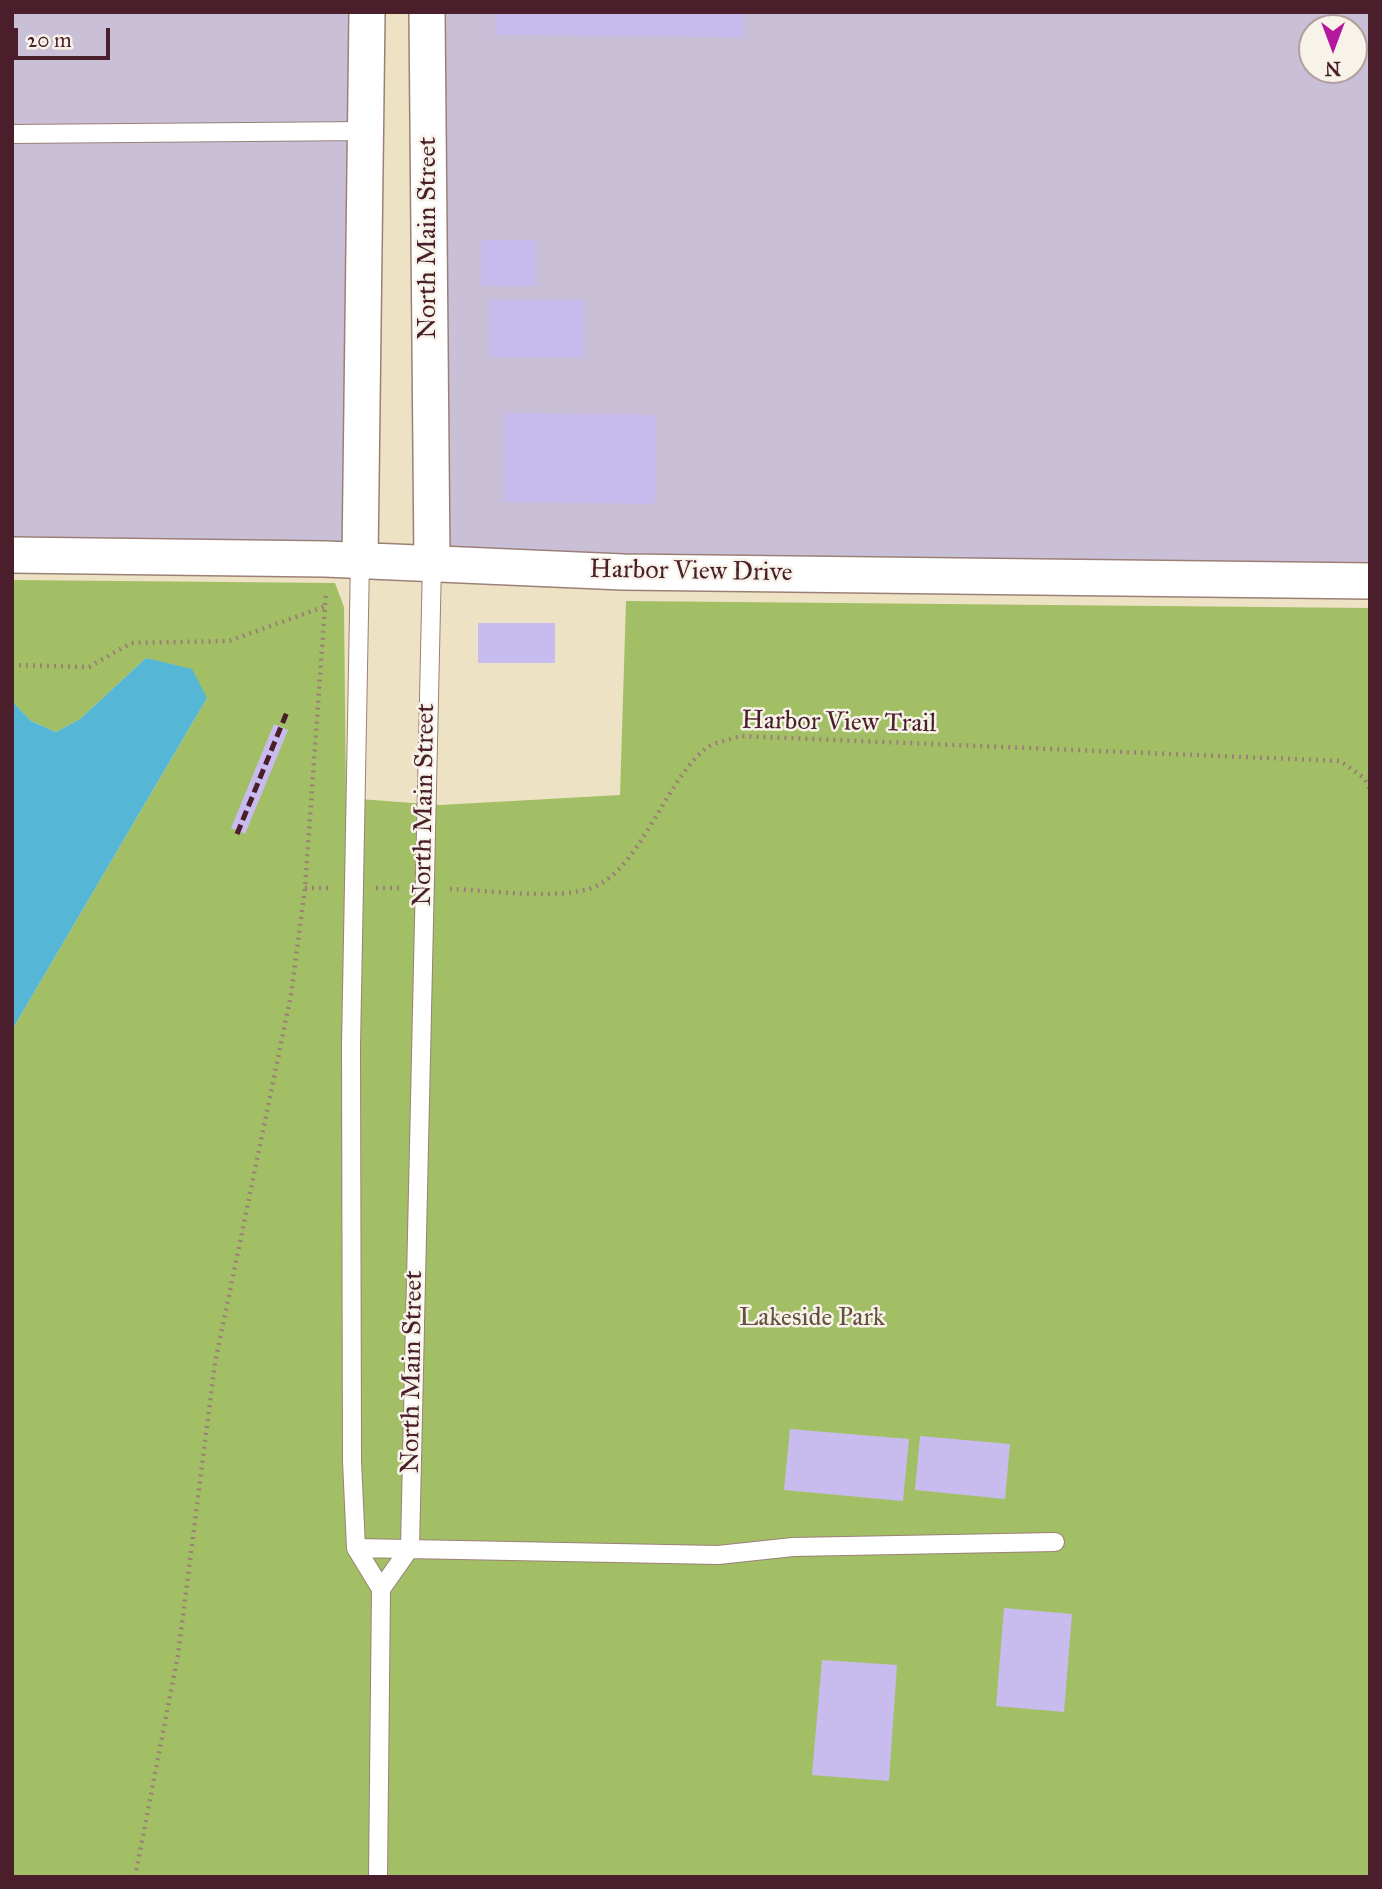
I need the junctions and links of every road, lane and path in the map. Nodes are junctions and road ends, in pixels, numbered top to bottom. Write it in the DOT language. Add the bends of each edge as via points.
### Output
graph roads {
  1 [pos="368,12"];
  2 [pos="427,12"];
  3 [pos="366,131"];
  4 [pos="12,134"];
  5 [pos="12,555"];
  6 [pos="360,561"];
  7 [pos="432,563"];
  8 [pos="1370,581"];
  9 [pos="12,665"];
  10 [pos="1370,789"];
  11 [pos="305,888"];
  12 [pos="356,888"];
  13 [pos="423,888"];
  14 [pos="1055,1542"];
  15 [pos="356,1548"];
  16 [pos="410,1548"];
  17 [pos="381,1588"];
  18 [pos="135,1877"];
  19 [pos="378,1877"];
  1 -- 3 [label="street"];
  2 -- 7 [label="street, North Main Street"];
  3 -- 4 [label="lane"];
  3 -- 6 [label="street"];
  5 -- 6 [label="street, Harbor View Drive"];
  6 -- 7 [label="street, Harbor View Drive"];
  6 -- 12 [label="lane"];
  7 -- 8 [label="street, Harbor View Drive" via="623,572"];
  7 -- 13 [label="lane, North Main Street"];
  9 -- 11 [label="path" via="89,667 131,643 229,641 326,606"];
  10 -- 13 [label="path, Harbor View Trail" via="1364,778 1340,761 740,736 706,748 621,867 596,886 566,893"];
  11 -- 12 [label="path, Harbor View Trail"];
  11 -- 18 [label="path" via="291,995 215,1363 178,1655"];
  12 -- 13 [label="path, Harbor View Trail"];
  12 -- 15 [label="lane" via="351,1046"];
  13 -- 16 [label="lane, North Main Street"];
  14 -- 16 [label="lane" via="806,1546 718,1555"];
  15 -- 16 [label="lane"];
  15 -- 17 [label="lane"];
  16 -- 17 [label="lane"];
  17 -- 19 [label="lane"];
}
